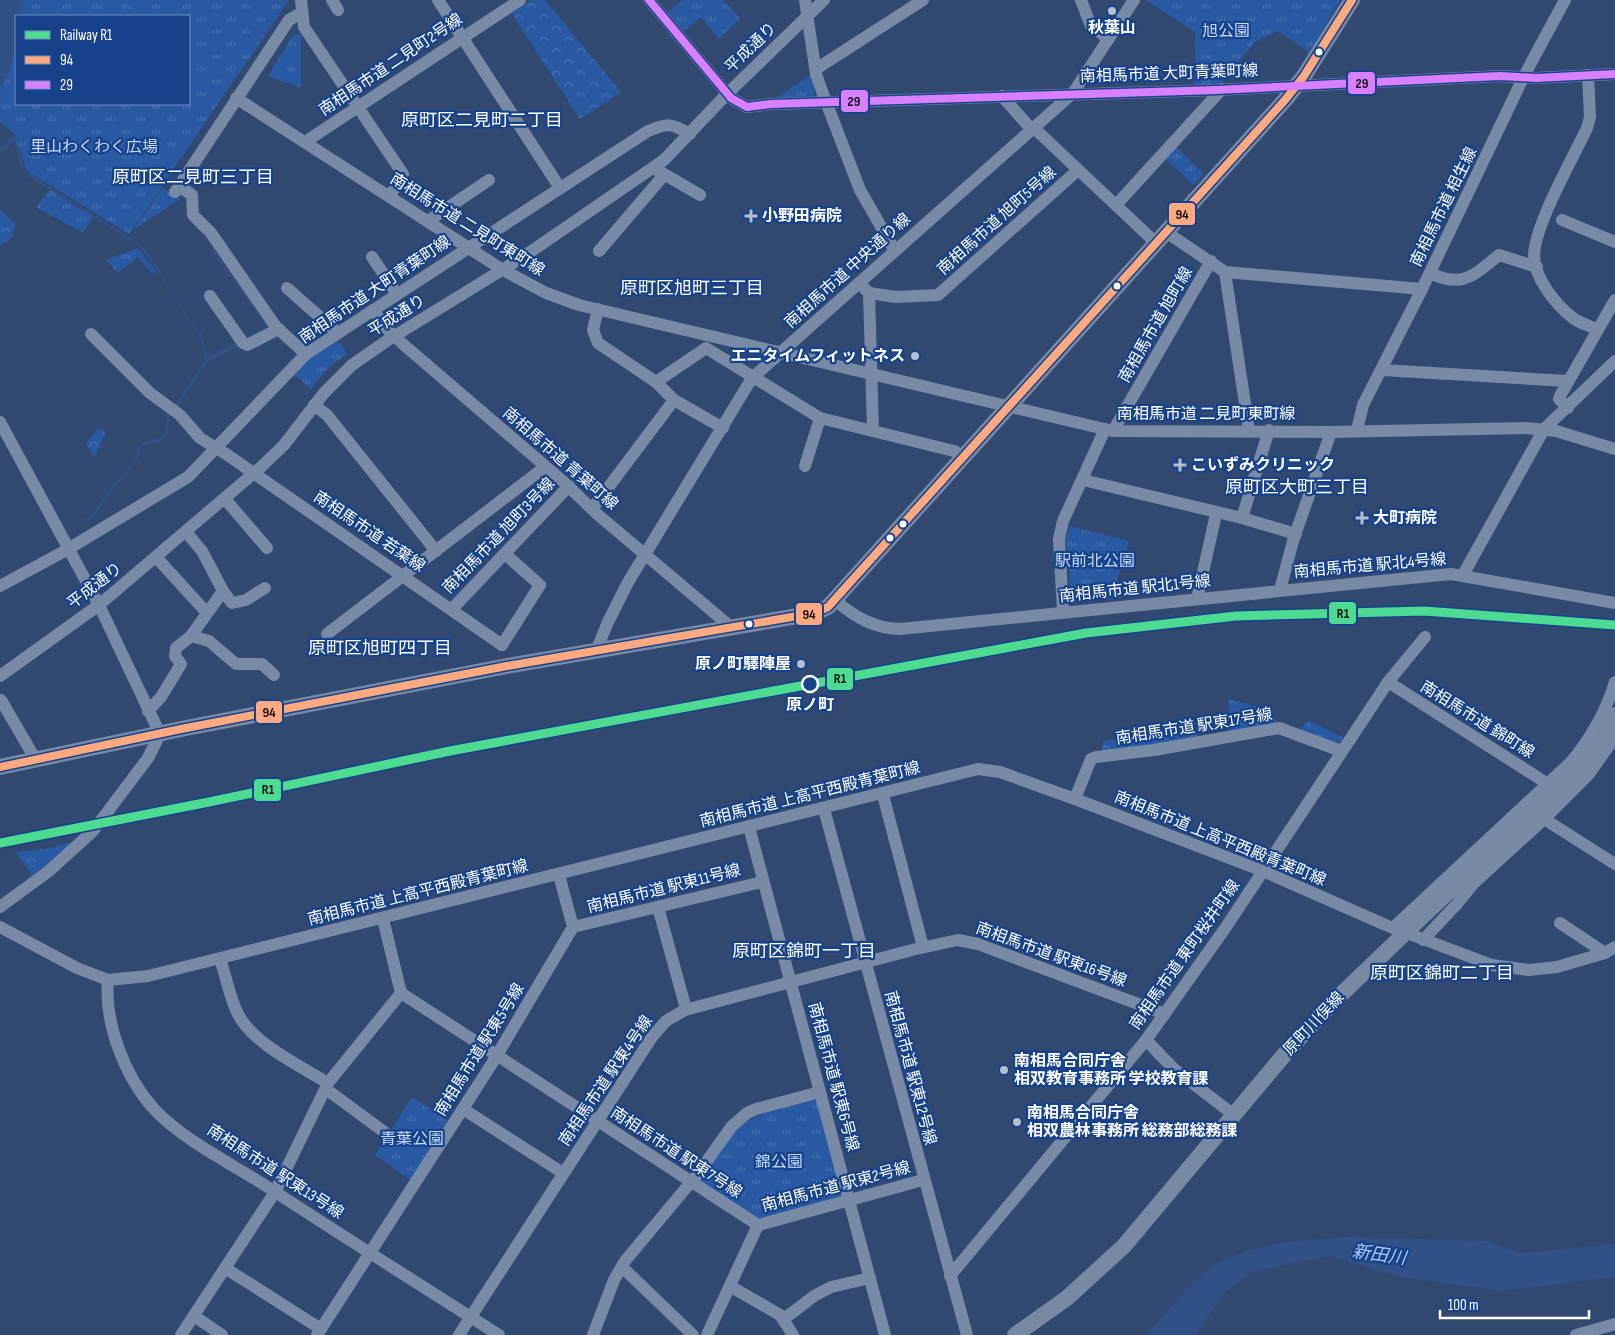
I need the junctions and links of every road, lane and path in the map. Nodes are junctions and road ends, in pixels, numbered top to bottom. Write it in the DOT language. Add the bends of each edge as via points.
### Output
graph roads {
  1 [pos="301,0"];
  2 [pos="438,0"];
  3 [pos="520,0"];
  4 [pos="649,0"];
  5 [pos="805,0"];
  6 [pos="824,0"];
  7 [pos="923,0"];
  8 [pos="1081,0"];
  9 [pos="1134,0"];
  10 [pos="1352,0"];
  11 [pos="1565,0"];
  12 [pos="301,13"];
  13 [pos="808,15"];
  14 [pos="463,37"];
  15 [pos="1109,39"];
  16 [pos="816,69"];
  17 [pos="1615,74"];
  18 [pos="1588,75"];
  19 [pos="1524,76"];
  20 [pos="1296,86"];
  21 [pos="1222,89"];
  22 [pos="727,94"];
  23 [pos="1073,94"];
  24 [pos="1002,96"];
  25 [pos="236,98"];
  26 [pos="826,103"];
  27 [pos="358,108"];
  28 [pos="1033,129"];
  29 [pos="690,134"];
  30 [pos="306,142"];
  31 [pos="1078,170"];
  32 [pos="659,171"];
  33 [pos="490,180"];
  34 [pos="560,188"];
  35 [pos="700,195"];
  36 [pos="390,196"];
  37 [pos="1116,206"];
  38 [pos="1562,220"];
  39 [pos="428,221"];
  40 [pos="1161,238"];
  41 [pos="1615,242"];
  42 [pos="469,247"];
  43 [pos="895,250"];
  44 [pos="599,251"];
  45 [pos="372,257"];
  46 [pos="1212,261"];
  47 [pos="1537,267"];
  48 [pos="503,270"];
  49 [pos="1225,272"];
  50 [pos="1430,273"];
  51 [pos="859,282"];
  52 [pos="287,288"];
  53 [pos="1422,289"];
  54 [pos="397,294"];
  55 [pos="869,294"];
  56 [pos="210,296"];
  57 [pos="1615,300"];
  58 [pos="598,309"];
  59 [pos="373,310"];
  60 [pos="278,329"];
  61 [pos="1597,330"];
  62 [pos="338,332"];
  63 [pos="91,334"];
  64 [pos="394,336"];
  65 [pos="708,342"];
  66 [pos="782,352"];
  67 [pos="306,354"];
  68 [pos="1615,361"];
  69 [pos="1382,370"];
  70 [pos="871,374"];
  71 [pos="752,378"];
  72 [pos="1568,381"];
  73 [pos="656,382"];
  74 [pos="674,400"];
  75 [pos="314,406"];
  76 [pos="1010,406"];
  77 [pos="1568,408"];
  78 [pos="820,418"];
  79 [pos="0,422"];
  80 [pos="723,428"];
  81 [pos="1544,429"];
  82 [pos="1109,430"];
  83 [pos="1249,430"];
  84 [pos="1269,430"];
  85 [pos="1358,430"];
  86 [pos="873,431"];
  87 [pos="1332,432"];
  88 [pos="216,449"];
  89 [pos="1615,449"];
  90 [pos="964,457"];
  91 [pos="805,466"];
  92 [pos="545,467"];
  93 [pos="253,474"];
  94 [pos="1083,480"];
  95 [pos="569,486"];
  96 [pos="225,499"];
  97 [pos="592,509"];
  98 [pos="1216,514"];
  99 [pos="1242,518"];
  100 [pos="186,532"];
  101 [pos="1296,534"];
  102 [pos="267,548"];
  103 [pos="68,549"];
  104 [pos="436,551"];
  105 [pos="505,554"];
  106 [pos="645,554"];
  107 [pos="156,557"];
  108 [pos="1463,575"];
  109 [pos="405,576"];
  110 [pos="0,586"];
  111 [pos="265,588"];
  112 [pos="224,590"];
  113 [pos="1280,590"];
  114 [pos="1197,599"];
  115 [pos="836,601"];
  116 [pos="1615,603"];
  117 [pos="99,605"];
  118 [pos="452,609"];
  119 [pos="1064,612"];
  120 [pos="207,613"];
  121 [pos="731,627"];
  122 [pos="327,634"];
  123 [pos="191,636"];
  124 [pos="1425,637"];
  125 [pos="502,645"];
  126 [pos="596,651"];
  127 [pos="507,666"];
  128 [pos="274,675"];
  129 [pos="0,676"];
  130 [pos="1388,682"];
  131 [pos="1615,682"];
  132 [pos="1,700"];
  133 [pos="148,711"];
  134 [pos="1615,715"];
  135 [pos="160,734"];
  136 [pos="1615,737"];
  137 [pos="1341,751"];
  138 [pos="36,760"];
  139 [pos="0,767"];
  140 [pos="1548,784"];
  141 [pos="883,794"];
  142 [pos="1075,799"];
  143 [pos="824,809"];
  144 [pos="1542,818"];
  145 [pos="749,827"];
  146 [pos="1615,864"];
  147 [pos="1263,871"];
  148 [pos="559,875"];
  149 [pos="762,882"];
  150 [pos="0,907"];
  151 [pos="658,907"];
  152 [pos="384,918"];
  153 [pos="1560,923"];
  154 [pos="0,927"];
  155 [pos="573,928"];
  156 [pos="1399,930"];
  157 [pos="1423,940"];
  158 [pos="924,947"];
  159 [pos="1610,950"];
  160 [pos="220,959"];
  161 [pos="865,962"];
  162 [pos="108,980"];
  163 [pos="790,981"];
  164 [pos="401,993"];
  165 [pos="686,1010"];
  166 [pos="1166,1014"];
  167 [pos="1146,1040"];
  168 [pos="497,1056"];
  169 [pos="327,1086"];
  170 [pos="820,1092"];
  171 [pos="463,1109"];
  172 [pos="1234,1115"];
  173 [pos="598,1121"];
  174 [pos="387,1134"];
  175 [pos="563,1173"];
  176 [pos="923,1180"];
  177 [pos="691,1182"];
  178 [pos="275,1192"];
  179 [pos="849,1201"];
  180 [pos="758,1225"];
  181 [pos="370,1253"];
  182 [pos="622,1267"];
  183 [pos="225,1268"];
  184 [pos="950,1276"];
  185 [pos="870,1278"];
  186 [pos="730,1286"];
  187 [pos="194,1316"];
  188 [pos="470,1317"];
  189 [pos="784,1319"];
  190 [pos="1615,1324"];
  191 [pos="319,1332"];
  192 [pos="596,1334"];
  193 [pos="883,1334"];
  194 [pos="181,1335"];
  195 [pos="222,1335"];
  196 [pos="458,1335"];
  197 [pos="500,1335"];
  198 [pos="693,1335"];
  199 [pos="707,1335"];
  200 [pos="793,1335"];
  201 [pos="967,1335"];
  202 [pos="1015,1335"];
  203 [pos="1576,1335"];
  1 -- 12 [label="street"];
  2 -- 14 [label="street"];
  3 -- 14 [label="street, 南相馬市道 二見町2号線"];
  4 -- 22 [label="street"];
  5 -- 13 [label="street"];
  6 -- 13 [label="street, 平成通り"];
  7 -- 16 [label="street"];
  8 -- 15 [label="street" via="1091,26"];
  9 -- 15 [label="street, 南相馬市道 中央通り線"];
  10 -- 20 [label="main road"];
  11 -- 19 [label="street, 南相馬市道 相生線"];
  12 -- 25 [label="street" via="289,20"];
  12 -- 27 [label="street" via="309,36"];
  13 -- 16 [label="street"];
  13 -- 22 [label="street, 平成通り"];
  14 -- 27 [label="street, 南相馬市道 二見町2号線"];
  14 -- 34 [label="street"];
  15 -- 23 [label="street, 南相馬市道 中央通り線"];
  16 -- 26 [label="street"];
  17 -- 18 [label="street, 南相馬市道 大町青葉町線"];
  18 -- 19 [label="street, 南相馬市道 大町青葉町線"];
  18 -- 47 [label="street" via="1588,128 1542,224 1534,255"];
  19 -- 20 [label="street, 南相馬市道 大町青葉町線"];
  19 -- 50 [label="street, 南相馬市道 相生線"];
  20 -- 21 [label="street, 南相馬市道 大町青葉町線"];
  20 -- 40 [label="main road"];
  21 -- 23 [label="street, 南相馬市道 大町青葉町線"];
  21 -- 37 [label="street"];
  22 -- 26 [label="street, 南相馬市道 大町青葉町線" via="747,107"];
  22 -- 29 [label="street, 平成通り"];
  23 -- 24 [label="street, 南相馬市道 大町青葉町線"];
  23 -- 28 [label="street, 南相馬市道 中央通り線"];
  24 -- 26 [label="street, 南相馬市道 大町青葉町線"];
  24 -- 28 [label="street"];
  25 -- 30 [label="street, 南相馬市道 二見町東町線"];
  25 -- 60 [label="street" via="177,190 192,195 193,216 211,233"];
  26 -- 43 [label="street" via="860,190"];
  27 -- 30 [label="street, 南相馬市道 二見町2号線"];
  27 -- 36 [label="street" via="403,174"];
  28 -- 31 [label="street"];
  28 -- 43 [label="street, 南相馬市道 中央通り線"];
  29 -- 32 [label="street, 平成通り"];
  29 -- 34 [label="street, 南相馬市道 大町青葉町線" via="675,125 656,128"];
  30 -- 36 [label="street, 南相馬市道 二見町東町線"];
  31 -- 37 [label="street"];
  31 -- 55 [label="street, 南相馬市道 旭町5号線" via="938,295 896,297"];
  32 -- 35 [label="street"];
  32 -- 44 [label="street"];
  32 -- 48 [label="street, 平成通り"];
  33 -- 39 [label="street"];
  34 -- 42 [label="street, 南相馬市道 大町青葉町線"];
  36 -- 39 [label="street, 南相馬市道 二見町東町線"];
  37 -- 40 [label="street"];
  38 -- 41 [label="street"];
  39 -- 42 [label="street, 南相馬市道 二見町東町線"];
  40 -- 46 [label="street"];
  40 -- 76 [label="main road"];
  42 -- 48 [label="street, 南相馬市道 二見町東町線"];
  42 -- 54 [label="street, 南相馬市道 大町青葉町線"];
  43 -- 51 [label="street, 南相馬市道 中央通り線"];
  45 -- 54 [label="street"];
  46 -- 49 [label="street"];
  46 -- 82 [label="street, 南相馬市道 旭町線"];
  47 -- 50 [label="street" via="1498,255 1473,277 1458,281"];
  47 -- 61 [label="street" via="1551,296 1574,319"];
  48 -- 58 [label="street, 南相馬市道 二見町東町線" via="554,296"];
  48 -- 64 [label="street, 平成通り"];
  49 -- 53 [label="street"];
  49 -- 83 [label="street"];
  50 -- 53 [label="street, 南相馬市道 相生線"];
  51 -- 55 [label="street"];
  51 -- 66 [label="street, 南相馬市道 中央通り線"];
  52 -- 62 [label="street"];
  53 -- 69 [label="street, 南相馬市道 相生線"];
  54 -- 59 [label="street, 南相馬市道 大町青葉町線"];
  55 -- 70 [label="street"];
  56 -- 60 [label="street" via="242,342"];
  57 -- 61 [label="street"];
  58 -- 65 [label="street, 南相馬市道 二見町東町線"];
  58 -- 73 [label="street" via="593,330 598,343"];
  59 -- 62 [label="street, 南相馬市道 大町青葉町線"];
  59 -- 64 [label="street, 南相馬市道 青葉町線"];
  60 -- 67 [label="street"];
  61 -- 72 [label="street"];
  62 -- 67 [label="street, 南相馬市道 大町青葉町線"];
  63 -- 88 [label="street, 南相馬市道 若葉線" via="150,393 180,415 200,438"];
  64 -- 75 [label="street, 平成通り" via="352,365"];
  64 -- 92 [label="street, 南相馬市道 青葉町線"];
  65 -- 66 [label="street, 南相馬市道 二見町東町線"];
  65 -- 71 [label="street"];
  65 -- 73 [label="street"];
  66 -- 70 [label="street, 南相馬市道 二見町東町線"];
  66 -- 71 [label="street, 南相馬市道 中央通り線"];
  67 -- 88 [label="street, 南相馬市道 大町青葉町線"];
  68 -- 77 [label="street"];
  69 -- 72 [label="street"];
  69 -- 85 [label="street, 南相馬市道 相生線" via="1363,405"];
  70 -- 76 [label="street, 南相馬市道 二見町東町線"];
  70 -- 86 [label="street"];
  71 -- 78 [label="street"];
  71 -- 80 [label="street, 南相馬市道 中央通り線"];
  72 -- 77 [label="street" via="1559,399"];
  73 -- 74 [label="street"];
  74 -- 80 [label="street"];
  74 -- 97 [label="street"];
  75 -- 93 [label="street, 平成通り" via="284,445"];
  75 -- 104 [label="street" via="327,415"];
  76 -- 82 [label="street, 南相馬市道 二見町東町線"];
  76 -- 90 [label="main road"];
  77 -- 81 [label="street"];
  78 -- 86 [label="street"];
  78 -- 91 [label="street"];
  79 -- 103 [label="street"];
  80 -- 106 [label="street, 南相馬市道 中央通り線"];
  81 -- 85 [label="street, 南相馬市道 二見町東町線"];
  81 -- 89 [label="street, 南相馬市道 二見町東町線"];
  81 -- 108 [label="street"];
  82 -- 83 [label="street, 南相馬市道 二見町東町線"];
  82 -- 94 [label="street, 南相馬市道 旭町線"];
  83 -- 84 [label="street, 南相馬市道 二見町東町線"];
  84 -- 87 [label="street, 南相馬市道 二見町東町線"];
  84 -- 99 [label="street"];
  85 -- 87 [label="street, 南相馬市道 二見町東町線"];
  86 -- 90 [label="street" via="954,451"];
  87 -- 101 [label="street"];
  88 -- 93 [label="street, 南相馬市道 若葉線"];
  88 -- 103 [label="street, 南相馬市道 大町青葉町線" via="182,481"];
  90 -- 115 [label="main road"];
  92 -- 95 [label="street, 南相馬市道 青葉町線"];
  92 -- 104 [label="street"];
  93 -- 96 [label="street, 平成通り"];
  93 -- 109 [label="street, 南相馬市道 若葉線"];
  94 -- 98 [label="street"];
  94 -- 119 [label="street, 南相馬市道 旭町線" via="1063,521 1059,539"];
  95 -- 97 [label="street, 南相馬市道 青葉町線"];
  95 -- 105 [label="street, 南相馬市道 旭町3号線"];
  96 -- 100 [label="street, 平成通り"];
  96 -- 102 [label="street"];
  97 -- 106 [label="street, 南相馬市道 青葉町線"];
  98 -- 99 [label="street"];
  98 -- 114 [label="street"];
  99 -- 101 [label="street"];
  100 -- 107 [label="street, 平成通り"];
  100 -- 112 [label="street" via="202,551"];
  101 -- 113 [label="street"];
  103 -- 110 [label="street, 南相馬市道 大町青葉町線"];
  103 -- 117 [label="street"];
  104 -- 109 [label="street"];
  105 -- 118 [label="street, 南相馬市道 旭町3号線"];
  105 -- 125 [label="street" via="540,585"];
  106 -- 121 [label="street, 南相馬市道 青葉町線"];
  106 -- 126 [label="street, 南相馬市道 中央通り線"];
  107 -- 117 [label="street, 平成通り"];
  107 -- 120 [label="street"];
  108 -- 113 [label="street, 南相馬市道 駅北4号線"];
  108 -- 116 [label="street, 南相馬市道 駅北4号線"];
  109 -- 118 [label="street, 南相馬市道 若葉線"];
  109 -- 122 [label="street"];
  111 -- 112 [label="street" via="246,600 232,603"];
  112 -- 120 [label="street"];
  113 -- 114 [label="street, 南相馬市道 駅北1号線"];
  114 -- 119 [label="street, 南相馬市道 駅北1号線"];
  115 -- 119 [label="street, 南相馬市道 駅北1号線" via="864,622 889,628"];
  115 -- 121 [label="main road" via="815,613"];
  117 -- 129 [label="street, 平成通り"];
  117 -- 133 [label="street"];
  118 -- 125 [label="street, 南相馬市道 若葉線"];
  120 -- 123 [label="street"];
  121 -- 126 [label="main road"];
  123 -- 128 [label="street" via="209,641 236,664 262,664"];
  123 -- 133 [label="street" via="176,648 174,656 180,664 161,697"];
  124 -- 130 [label="street, 南相馬市道 東町桜井町線"];
  125 -- 127 [label="street"];
  126 -- 127 [label="main road"];
  127 -- 135 [label="main road"];
  130 -- 137 [label="street, 南相馬市道 東町桜井町線"];
  130 -- 140 [label="street, 南相馬市道 錦町線"];
  131 -- 140 [label="street" via="1599,722 1584,747"];
  132 -- 138 [label="street"];
  133 -- 135 [label="street"];
  134 -- 156 [label="main road, 原町川俣線, bridge" via="1602,740 1577,772 1426,913"];
  135 -- 138 [label="main road"];
  135 -- 150 [label="street" via="148,758 93,831 49,871"];
  136 -- 144 [label="street" via="1589,774"];
  137 -- 142 [label="street, 南相馬市道 駅東17号線" via="1279,728 1096,757 1091,759"];
  137 -- 147 [label="street, 南相馬市道 東町桜井町線"];
  138 -- 139 [label="main road"];
  140 -- 156 [label="street"];
  141 -- 142 [label="street, 南相馬市道 上高平西殿青葉町線" via="978,770 1000,772"];
  141 -- 143 [label="street, 南相馬市道 上高平西殿青葉町線"];
  141 -- 158 [label="street"];
  142 -- 147 [label="street, 南相馬市道 上高平西殿青葉町線"];
  143 -- 145 [label="street, 南相馬市道 上高平西殿青葉町線"];
  143 -- 161 [label="street, 南相馬市道 駅東12号線"];
  144 -- 146 [label="street"];
  144 -- 157 [label="street" via="1474,883"];
  145 -- 148 [label="street, 南相馬市道 上高平西殿青葉町線"];
  145 -- 149 [label="street, 南相馬市道 駅東6号線"];
  147 -- 156 [label="street, 南相馬市道 上高平西殿青葉町線"];
  147 -- 166 [label="street, 南相馬市道 東町桜井町線"];
  148 -- 152 [label="street, 南相馬市道 上高平西殿青葉町線"];
  148 -- 155 [label="street"];
  149 -- 151 [label="street, 南相馬市道 駅東11号線"];
  149 -- 163 [label="street, 南相馬市道 駅東6号線"];
  151 -- 155 [label="street, 南相馬市道 駅東11号線"];
  151 -- 165 [label="street"];
  152 -- 160 [label="street, 南相馬市道 上高平西殿青葉町線"];
  152 -- 164 [label="street"];
  153 -- 159 [label="street"];
  154 -- 162 [label="street, 南相馬市道 上高平西殿青葉町線" via="71,965"];
  155 -- 168 [label="street, 南相馬市道 駅東5号線"];
  156 -- 157 [label="street, 南相馬市道 上高平西殿青葉町線"];
  156 -- 172 [label="main road, 原町川俣線" via="1264,1077"];
  157 -- 159 [label="street, 南相馬市道 上高平西殿青葉町線" via="1510,969 1557,968"];
  158 -- 161 [label="street, 南相馬市道 駅東16号線"];
  158 -- 166 [label="street, 南相馬市道 駅東16号線" via="958,940 973,942"];
  160 -- 162 [label="street, 南相馬市道 上高平西殿青葉町線" via="148,976"];
  160 -- 169 [label="street" via="237,1012 246,1027"];
  161 -- 163 [label="street, 南相馬市道 駅東4号線"];
  161 -- 176 [label="street, 南相馬市道 駅東12号線"];
  162 -- 178 [label="street, 南相馬市道 駅東13号線" via="107,991 119,1050 147,1100 176,1128"];
  163 -- 165 [label="street, 南相馬市道 駅東4号線"];
  163 -- 170 [label="street, 南相馬市道 駅東6号線"];
  164 -- 168 [label="street, 南相馬市道 駅東7号線"];
  164 -- 169 [label="street"];
  165 -- 173 [label="street, 南相馬市道 駅東4号線" via="666,1021 652,1037"];
  166 -- 167 [label="street, 南相馬市道 東町桜井町線"];
  167 -- 172 [label="street" via="1174,1069"];
  167 -- 184 [label="street, 南相馬市道 東町桜井町線"];
  168 -- 171 [label="street, 南相馬市道 駅東5号線"];
  168 -- 173 [label="street, 南相馬市道 駅東7号線"];
  169 -- 174 [label="street"];
  169 -- 178 [label="street"];
  170 -- 177 [label="street" via="747,1113 732,1126"];
  170 -- 179 [label="street, 南相馬市道 駅東6号線"];
  171 -- 175 [label="street"];
  171 -- 181 [label="street, 南相馬市道 駅東5号線"];
  172 -- 202 [label="main road, 原町川俣線" via="1124,1246 1067,1298"];
  173 -- 175 [label="street, 南相馬市道 駅東4号線"];
  173 -- 177 [label="street, 南相馬市道 駅東7号線"];
  175 -- 188 [label="street, 南相馬市道 駅東4号線"];
  176 -- 179 [label="street, 南相馬市道 駅東2号線"];
  176 -- 184 [label="street, 南相馬市道 駅東12号線"];
  177 -- 180 [label="street, 南相馬市道 駅東7号線"];
  177 -- 182 [label="street"];
  178 -- 181 [label="street, 南相馬市道 駅東13号線"];
  178 -- 183 [label="street"];
  179 -- 180 [label="street, 南相馬市道 駅東2号線"];
  179 -- 185 [label="street, 南相馬市道 駅東6号線"];
  180 -- 186 [label="street, 南相馬市道 駅東2号線"];
  181 -- 188 [label="street, 南相馬市道 駅東13号線"];
  181 -- 191 [label="street, 南相馬市道 駅東5号線"];
  182 -- 192 [label="street"];
  182 -- 198 [label="street"];
  183 -- 187 [label="street"];
  183 -- 191 [label="street"];
  184 -- 201 [label="street, 南相馬市道 駅東12号線"];
  185 -- 189 [label="street" via="831,1287"];
  185 -- 193 [label="street, 南相馬市道 駅東6号線"];
  186 -- 189 [label="street"];
  186 -- 199 [label="street, 南相馬市道 駅東2号線"];
  187 -- 194 [label="street"];
  187 -- 195 [label="street"];
  188 -- 196 [label="street, 南相馬市道 駅東4号線"];
  188 -- 197 [label="street, 南相馬市道 駅東13号線"];
  189 -- 200 [label="street"];
  190 -- 203 [label="street"];
}
